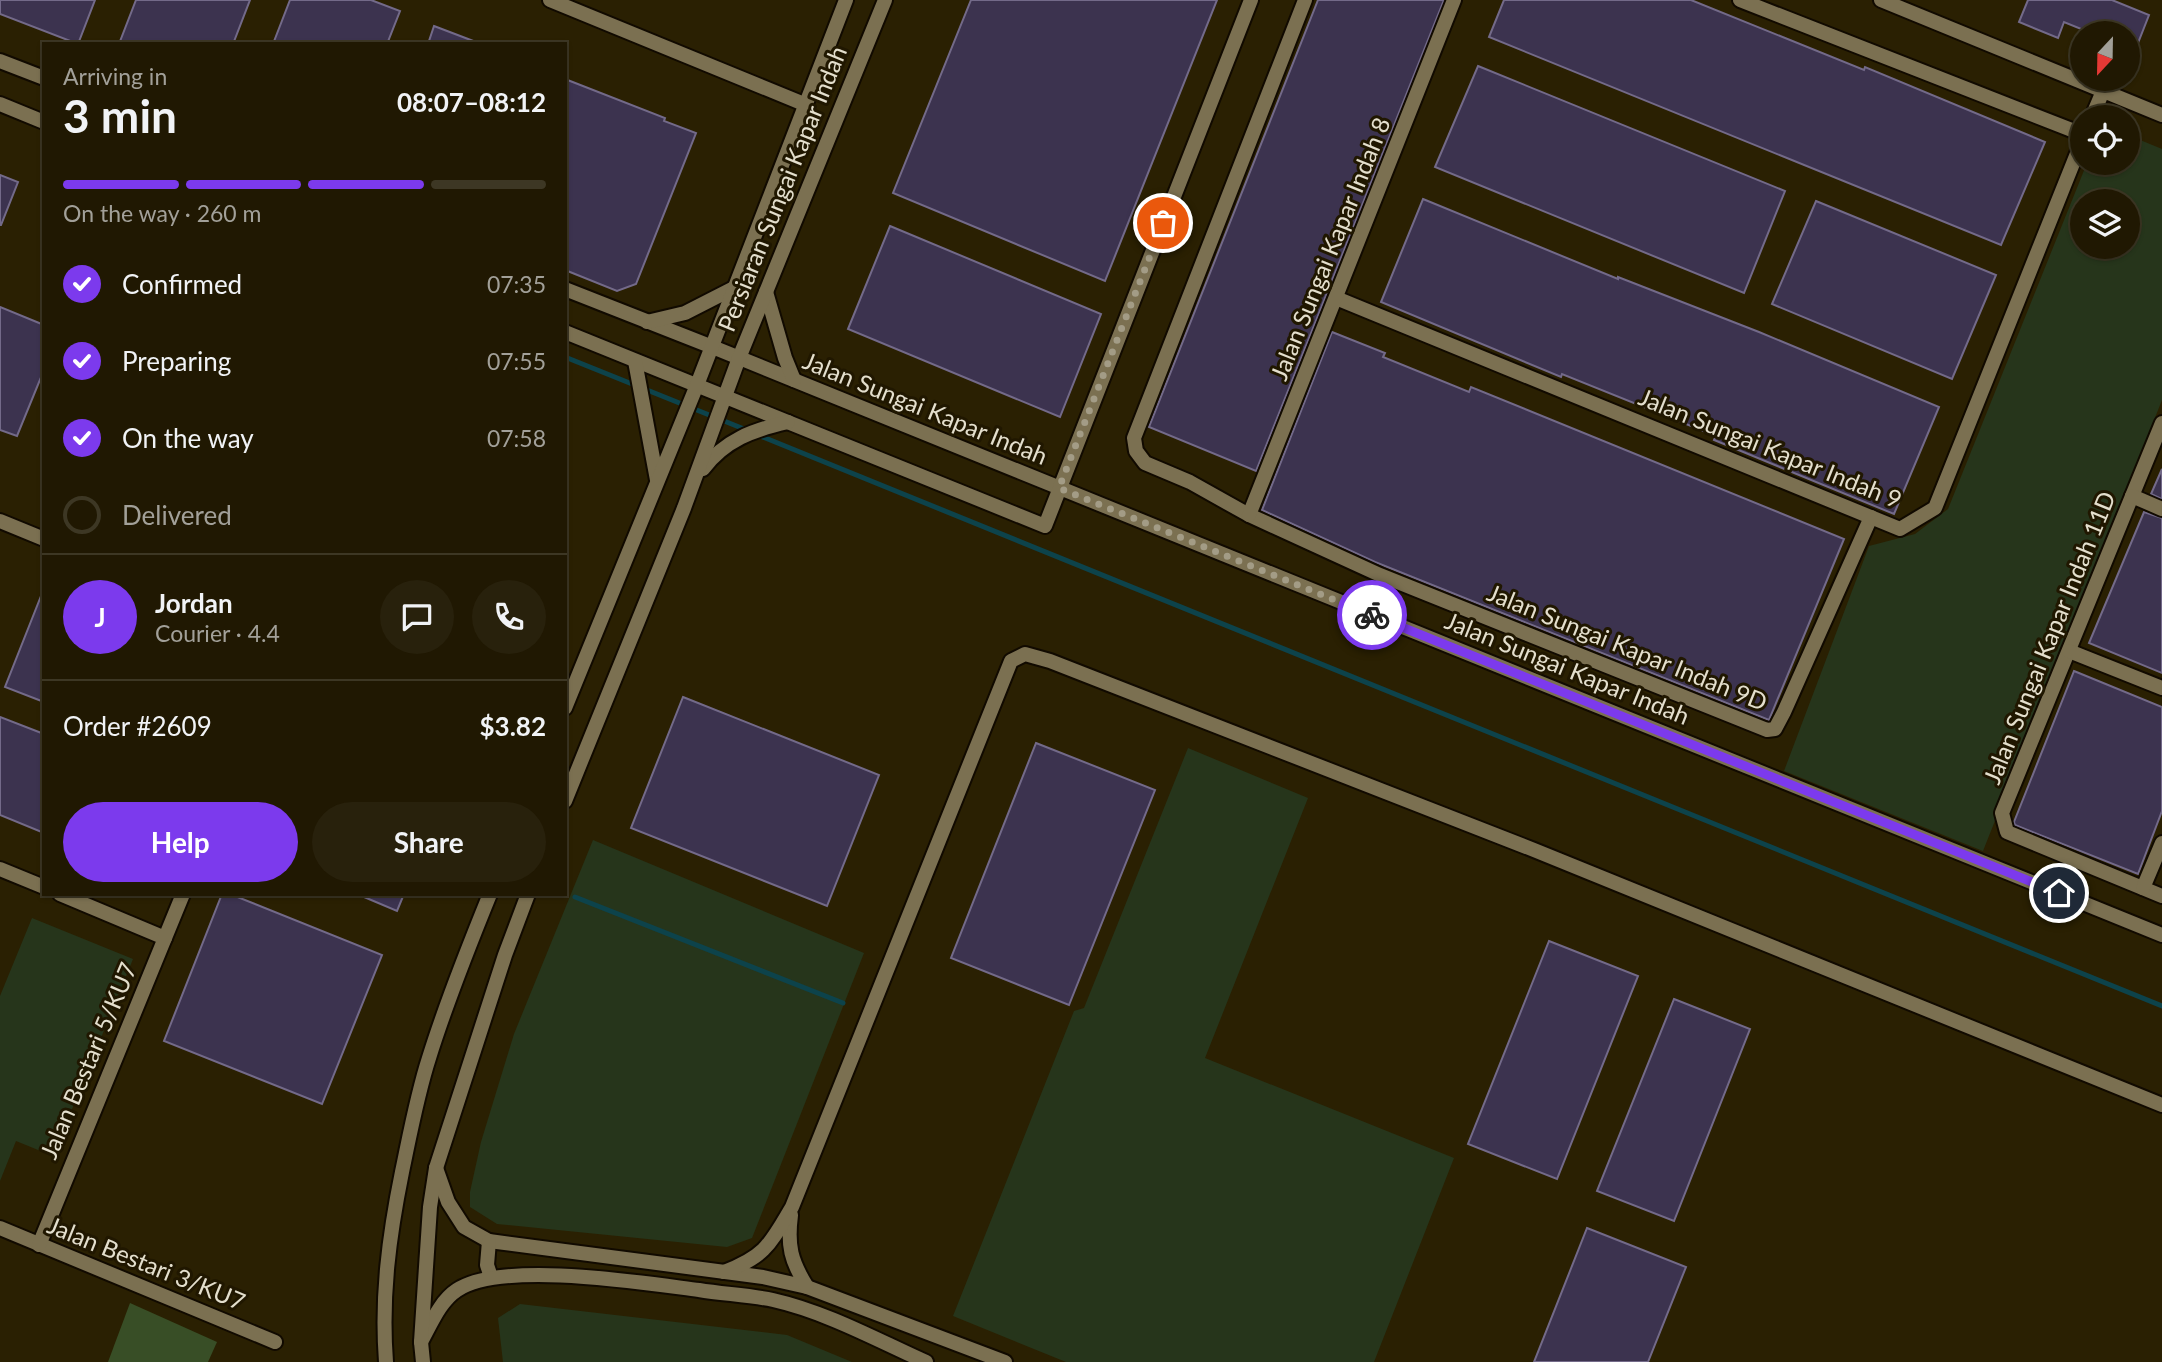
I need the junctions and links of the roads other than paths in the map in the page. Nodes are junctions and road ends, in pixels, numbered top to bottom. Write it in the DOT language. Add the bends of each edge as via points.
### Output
graph roads {
  1 [pos="550,0"];
  2 [pos="846,0"];
  3 [pos="885,0"];
  4 [pos="1251,0"];
  5 [pos="1305,0"];
  6 [pos="1454,0"];
  7 [pos="1740,0"];
  8 [pos="1881,0"];
  9 [pos="0,61"];
  10 [pos="42,77"];
  11 [pos="2070,77"];
  12 [pos="2103,91"];
  13 [pos="0,104"];
  14 [pos="804,104"];
  15 [pos="2097,105"];
  16 [pos="2162,115"];
  17 [pos="42,121"];
  18 [pos="2070,129"];
  19 [pos="2070,171"];
  20 [pos="732,289"];
  21 [pos="567,290"];
  22 [pos="766,292"];
  23 [pos="1336,298"];
  24 [pos="647,322"];
  25 [pos="567,333"];
  26 [pos="710,346"];
  27 [pos="739,358"];
  28 [pos="635,360"];
  29 [pos="794,380"];
  30 [pos="694,392"];
  31 [pos="723,403"];
  32 [pos="788,422"];
  33 [pos="2162,424"];
  34 [pos="693,481"];
  35 [pos="657,482"];
  36 [pos="1059,488"];
  37 [pos="2132,496"];
  38 [pos="2162,509"];
  39 [pos="1249,515"];
  40 [pos="1871,516"];
  41 [pos="0,521"];
  42 [pos="42,538"];
  43 [pos="2069,651"];
  44 [pos="2162,688"];
  45 [pos="567,703"];
  46 [pos="567,796"];
  47 [pos="2162,843"];
  48 [pos="0,869"];
  49 [pos="42,886"];
  50 [pos="2143,888"];
  51 [pos="65,896"];
  52 [pos="182,896"];
  53 [pos="489,896"];
  54 [pos="527,896"];
  55 [pos="2162,896"];
  56 [pos="2162,935"];
  57 [pos="165,938"];
  58 [pos="2162,1105"];
  59 [pos="436,1168"];
  60 [pos="792,1207"];
  61 [pos="0,1228"];
  62 [pos="489,1241"];
  63 [pos="38,1245"];
  64 [pos="724,1272"];
  65 [pos="491,1277"];
  66 [pos="807,1287"];
  67 [pos="275,1342"];
  68 [pos="421,1342"];
  69 [pos="386,1362"];
  70 [pos="424,1362"];
  71 [pos="926,1362"];
  72 [pos="1005,1362"];
  1 -- 14 [label="street"];
  2 -- 14 [label="street, Persiaran Sungai Kapar Indah"];
  3 -- 22 [label="street, Persiaran Sungai Kapar Indah"];
  4 -- 36 [label="street"];
  5 -- 39 [label="street" via="1134,438 1145,463"];
  6 -- 23 [label="street, Jalan Sungai Kapar Indah 8"];
  7 -- 18 [label="street"];
  8 -- 11 [label="street"];
  9 -- 10 [label="street"];
  12 -- 15 [label="street"];
  12 -- 16 [label="street"];
  13 -- 17 [label="street"];
  14 -- 20 [label="street, Persiaran Sungai Kapar Indah"];
  19 -- 40 [label="street, Jalan Sungai Kapar Indah 9" via="1936,508 1900,529"];
  20 -- 24 [label="street" via="685,313"];
  20 -- 26 [label="street, Persiaran Sungai Kapar Indah"];
  21 -- 24 [label="street, Jalan Sungai Kapar Indah"];
  22 -- 27 [label="street, Persiaran Sungai Kapar Indah"];
  22 -- 29 [label="street"];
  23 -- 39 [label="street, Jalan Sungai Kapar Indah 8"];
  23 -- 40 [label="street, Jalan Sungai Kapar Indah 9"];
  24 -- 26 [label="street, Jalan Sungai Kapar Indah"];
  25 -- 28 [label="street"];
  26 -- 27 [label="street, Jalan Sungai Kapar Indah"];
  26 -- 30 [label="street, Persiaran Sungai Kapar Indah"];
  27 -- 29 [label="street, Jalan Sungai Kapar Indah"];
  27 -- 31 [label="street, Persiaran Sungai Kapar Indah"];
  28 -- 30 [label="street"];
  28 -- 35 [label="street"];
  29 -- 36 [label="street, Jalan Sungai Kapar Indah"];
  30 -- 31 [label="street"];
  30 -- 35 [label="street, Persiaran Sungai Kapar Indah"];
  31 -- 32 [label="street"];
  31 -- 34 [label="street, Persiaran Sungai Kapar Indah"];
  32 -- 34 [label="street" via="734,439"];
  32 -- 36 [label="street" via="1045,526"];
  33 -- 37 [label="street, Jalan Sungai Kapar Indah 11D"];
  34 -- 46 [label="street, Persiaran Sungai Kapar Indah"];
  35 -- 45 [label="street, Persiaran Sungai Kapar Indah"];
  36 -- 56 [label="street, Jalan Sungai Kapar Indah"];
  37 -- 38 [label="street"];
  37 -- 43 [label="street, Jalan Sungai Kapar Indah 11D"];
  39 -- 40 [label="street, Jalan Sungai Kapar Indah 9D" via="1380,575 1767,730 1776,729"];
  41 -- 42 [label="street"];
  43 -- 44 [label="street"];
  43 -- 50 [label="street, Jalan Sungai Kapar Indah 11D" via="2002,813 2007,832"];
  47 -- 50 [label="street"];
  48 -- 49 [label="street"];
  50 -- 55 [label="street, Jalan Sungai Kapar Indah 11D"];
  51 -- 57 [label="street"];
  52 -- 57 [label="street, Jalan Bestari 5/KU7"];
  53 -- 69 [label="street" via="446,1006 411,1128 384,1278"];
  54 -- 59 [label="street"];
  57 -- 63 [label="street, Jalan Bestari 5/KU7"];
  58 -- 60 [label="street" via="1521,845 1025,654 1011,661"];
  59 -- 62 [label="street" via="448,1202 464,1227"];
  59 -- 68 [label="street"];
  60 -- 64 [label="street" via="764,1252"];
  60 -- 66 [label="street" via="788,1242"];
  61 -- 63 [label="street, Jalan Bestari 3/KU7"];
  62 -- 64 [label="street"];
  62 -- 65 [label="street"];
  63 -- 67 [label="street, Jalan Bestari 3/KU7"];
  64 -- 66 [label="street"];
  65 -- 68 [label="street" via="457,1290 442,1304"];
  65 -- 71 [label="street" via="622,1280 774,1300"];
  66 -- 72 [label="street"];
  68 -- 70 [label="street"];
}
